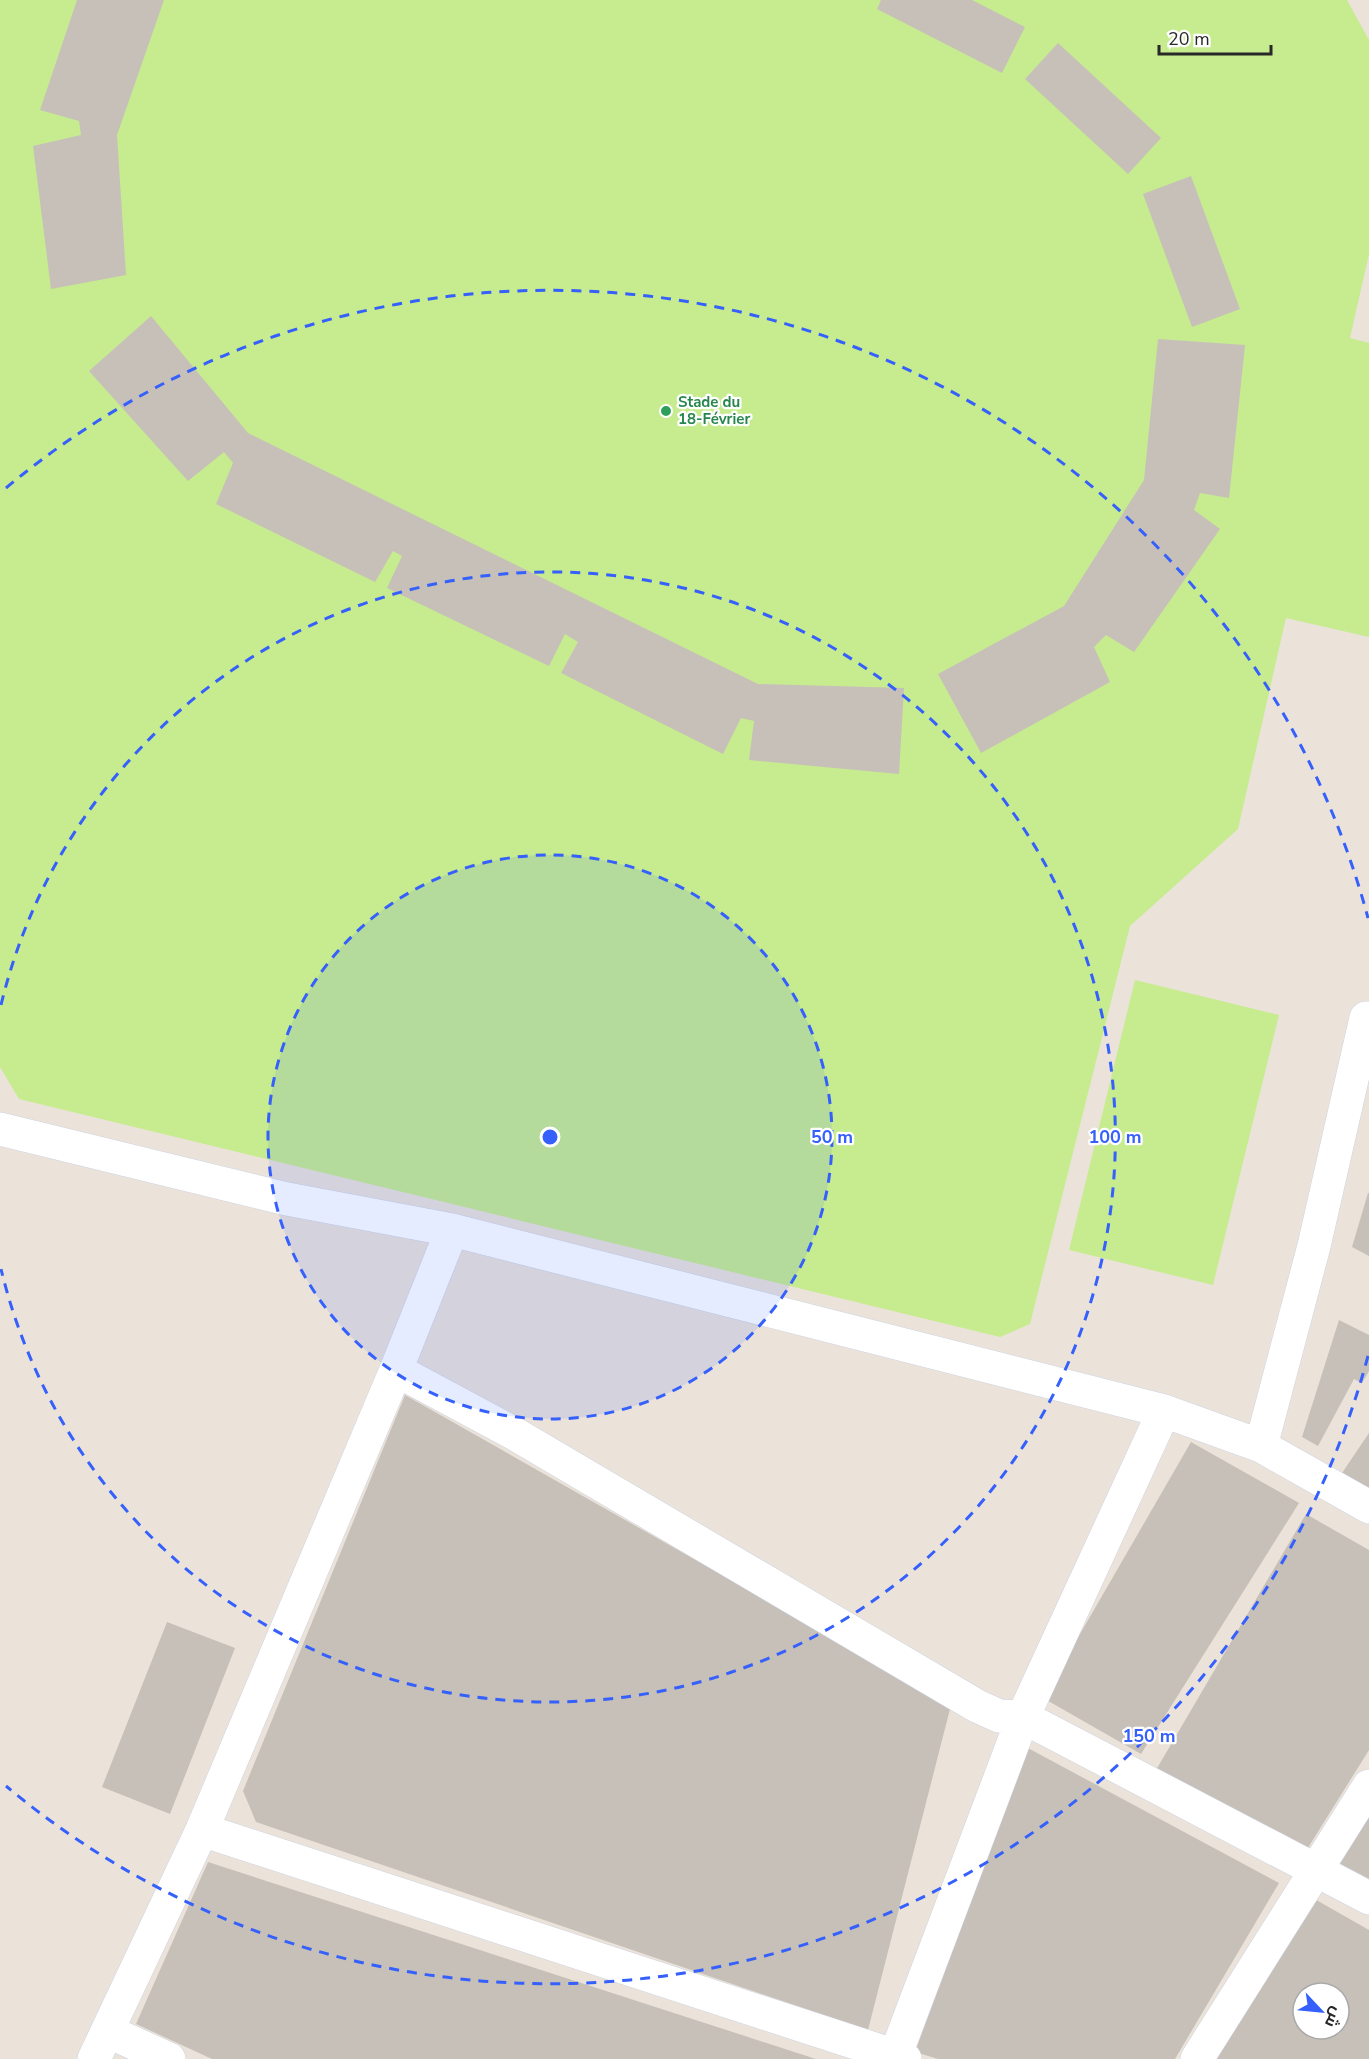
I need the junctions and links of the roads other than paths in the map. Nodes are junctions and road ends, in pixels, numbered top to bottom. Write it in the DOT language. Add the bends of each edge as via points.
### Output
graph roads {
  1 [pos="1368,1015"];
  2 [pos="0,1129"];
  3 [pos="452,1230"];
  4 [pos="396,1370"];
  5 [pos="1164,1411"];
  6 [pos="1261,1446"];
  7 [pos="1369,1507"];
  8 [pos="1023,1717"];
  9 [pos="1369,1786"];
  10 [pos="202,1830"];
  11 [pos="1316,1869"];
  12 [pos="1369,1898"];
  13 [pos="100,2045"];
  14 [pos="898,2058"];
  15 [pos="170,2059"];
  16 [pos="1197,2059"];
  1 -- 6 [label="street" via="1314,1246"];
  2 -- 3 [label="street" via="276,1196"];
  3 -- 4 [label="street"];
  3 -- 5 [label="street"];
  4 -- 8 [label="street" via="515,1434 977,1706 999,1716"];
  4 -- 10 [label="street"];
  5 -- 6 [label="street"];
  5 -- 8 [label="street"];
  6 -- 7 [label="street"];
  8 -- 11 [label="street"];
  8 -- 14 [label="street"];
  9 -- 11 [label="street"];
  10 -- 13 [label="street"];
  10 -- 14 [label="street"];
  11 -- 12 [label="street"];
  11 -- 16 [label="street"];
  13 -- 15 [label="street"];
}
